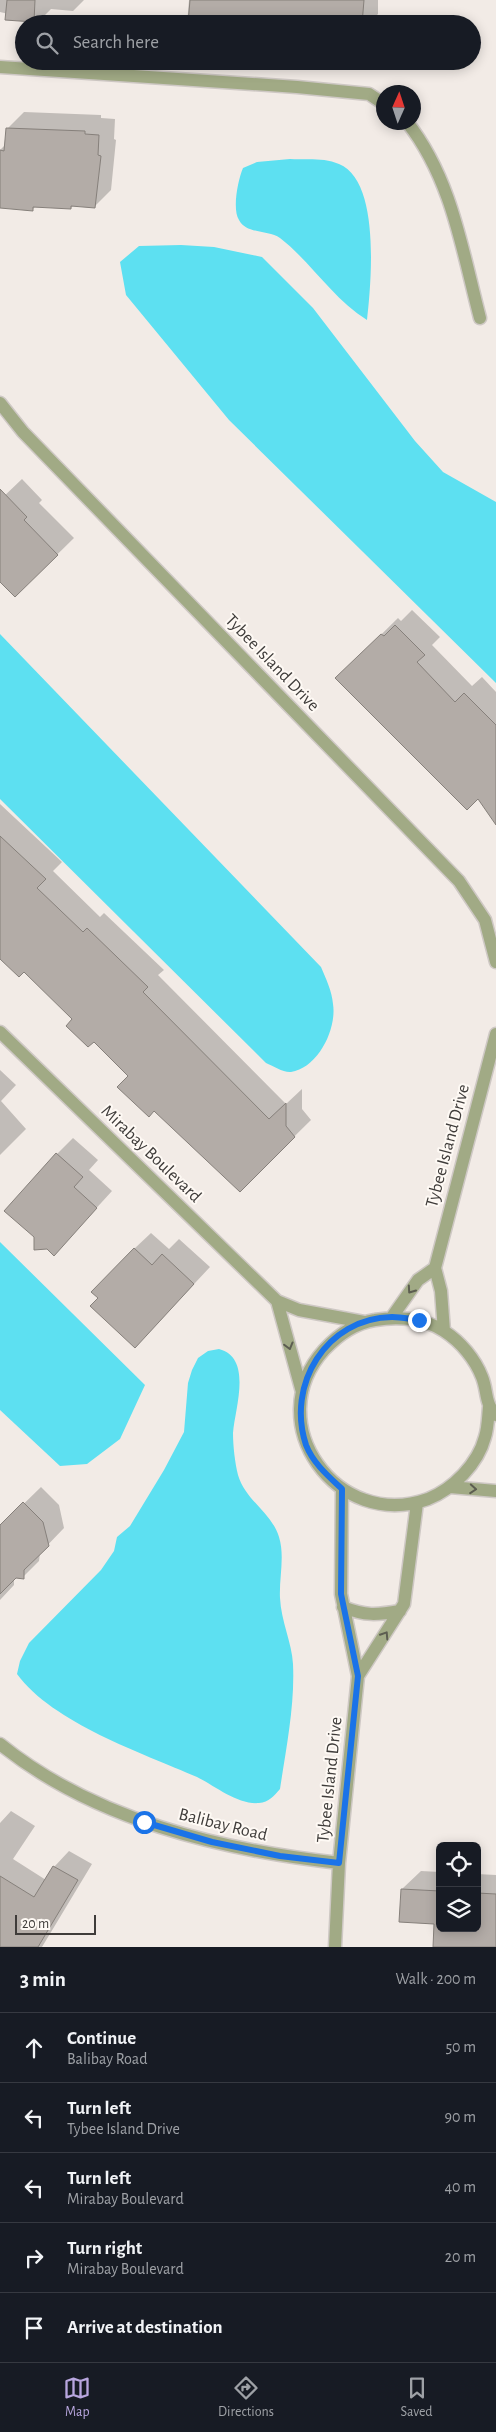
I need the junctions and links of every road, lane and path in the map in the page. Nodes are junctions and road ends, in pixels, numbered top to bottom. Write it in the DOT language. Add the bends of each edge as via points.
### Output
graph roads {
  1 [pos="0,68"];
  2 [pos="15,69"];
  3 [pos="31,70"];
  4 [pos="376,99"];
  5 [pos="413,130"];
  6 [pos="480,318"];
  7 [pos="0,403"];
  8 [pos="496,962"];
  9 [pos="0,1032"];
  10 [pos="496,1034"];
  11 [pos="435,1268"];
  12 [pos="277,1301"];
  13 [pos="392,1317"];
  14 [pos="364,1322"];
  15 [pos="444,1331"];
  16 [pos="302,1392"];
  17 [pos="492,1411"];
  18 [pos="450,1487"];
  19 [pos="342,1489"];
  20 [pos="496,1490"];
  21 [pos="417,1503"];
  22 [pos="343,1607"];
  23 [pos="400,1612"];
  24 [pos="358,1676"];
  25 [pos="0,1744"];
  26 [pos="339,1863"];
  27 [pos="335,1947"];
  1 -- 2 [label="street"];
  3 -- 4 [label="street" via="297,87 369,94"];
  5 -- 6 [label="street" via="425,145 450,202"];
  7 -- 8 [label="street, Tybee Island Drive" via="50,460 460,881 485,920"];
  9 -- 12 [label="street, Mirabay Boulevard"];
  10 -- 11 [label="street, Tybee Island Drive"];
  11 -- 13 [label="street, one-way" via="418,1280"];
  11 -- 15 [label="street, Tybee Island Drive" via="441,1291"];
  12 -- 14 [label="street, Mirabay Boulevard" via="299,1310"];
  12 -- 16 [label="street, Mirabay Boulevard, one-way"];
  13 -- 14 [label="street, Mirabay Boulevard"];
  13 -- 15 [label="street, Mirabay Boulevard" via="419,1320"];
  14 -- 16 [label="street, Mirabay Boulevard" via="336,1337 314,1362"];
  15 -- 17 [label="street, Mirabay Boulevard" via="467,1351 483,1377"];
  16 -- 19 [label="street, Mirabay Boulevard" via="300,1420 307,1446 321,1470"];
  17 -- 18 [label="street, Mirabay Boulevard" via="485,1438 472,1465"];
  18 -- 20 [label="street, Mirabay Boulevard, one-way"];
  18 -- 21 [label="street, Mirabay Boulevard"];
  19 -- 21 [label="street, Mirabay Boulevard" via="365,1500 391,1505"];
  19 -- 22 [label="street, Tybee Island Drive"];
  21 -- 23 [label="street, Tybee Island Drive" via="404,1604"];
  22 -- 23 [label="street" via="362,1614"];
  22 -- 24 [label="street, Tybee Island Drive"];
  24 -- 23 [label="street, Tybee Island Drive, one-way"];
  24 -- 26 [label="street, Tybee Island Drive"];
  25 -- 26 [label="street, Balibay Road" via="56,1782 144,1822 212,1842 280,1856"];
  26 -- 27 [label="street, Tybee Island Drive"];
}
